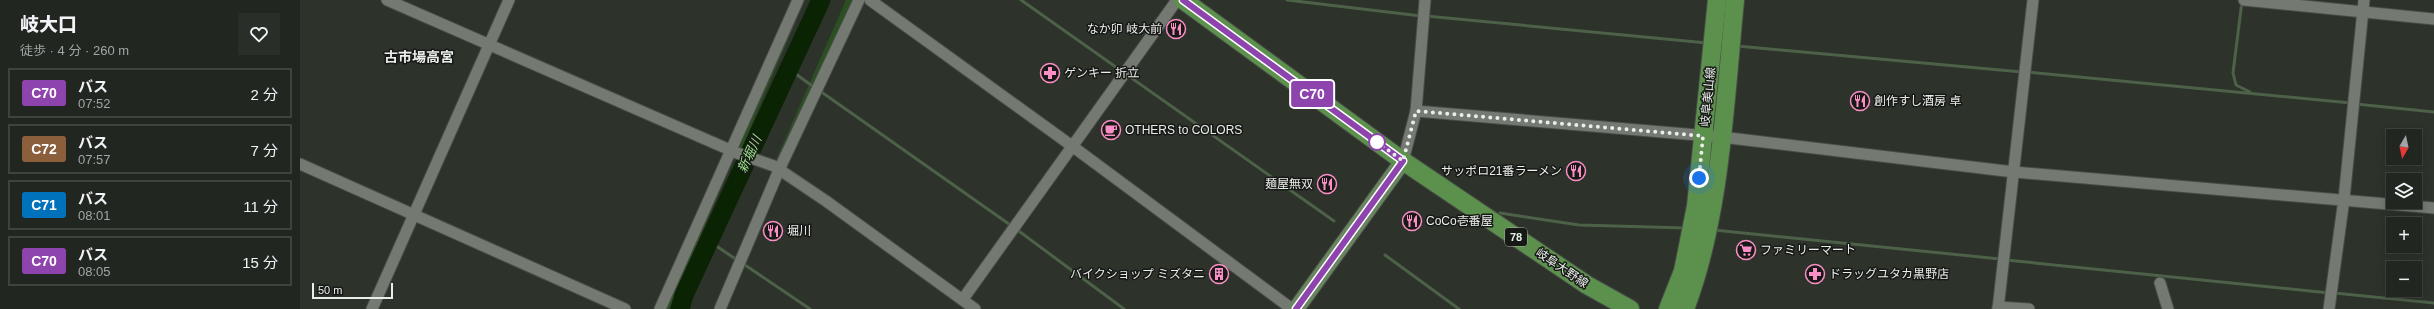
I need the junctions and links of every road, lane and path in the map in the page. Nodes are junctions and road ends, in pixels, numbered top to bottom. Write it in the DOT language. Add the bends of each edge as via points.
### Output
graph roads {
  1 [pos="387,0"];
  2 [pos="509,0"];
  3 [pos="798,0"];
  4 [pos="859,0"];
  5 [pos="870,0"];
  6 [pos="1177,0"];
  7 [pos="1183,0"];
  8 [pos="1425,0"];
  9 [pos="1717,0"];
  10 [pos="1735,0"];
  11 [pos="2033,0"];
  12 [pos="2244,0"];
  13 [pos="2364,0"];
  14 [pos="2363,12"];
  15 [pos="2434,19"];
  16 [pos="489,45"];
  17 [pos="1416,111"];
  18 [pos="1703,136"];
  19 [pos="1721,137"];
  20 [pos="1072,146"];
  21 [pos="733,151"];
  22 [pos="1403,161"];
  23 [pos="300,164"];
  24 [pos="776,168"];
  25 [pos="2014,172"];
  26 [pos="2344,199"];
  27 [pos="2434,208"];
  28 [pos="412,213"];
  29 [pos="2160,283"];
  30 [pos="968,306"];
  31 [pos="1998,308"];
  32 [pos="372,309"];
  33 [pos="625,309"];
  34 [pos="660,309"];
  35 [pos="720,309"];
  36 [pos="1292,309"];
  37 [pos="1296,309"];
  38 [pos="1630,309"];
  39 [pos="1668,309"];
  40 [pos="1685,309"];
  41 [pos="2029,309"];
  42 [pos="2168,309"];
  43 [pos="2329,309"];
  1 -- 16 [label="street"];
  2 -- 16 [label="street"];
  3 -- 21 [label="street"];
  4 -- 24 [label="street"];
  5 -- 20 [label="street"];
  6 -- 20 [label="street"];
  7 -- 22 [label="main road, 岐阜大野線 / 78"];
  8 -- 17 [label="street"];
  9 -- 18 [label="main road, 岐阜美山線"];
  10 -- 19 [label="main road, 岐阜美山線"];
  11 -- 25 [label="street"];
  12 -- 14 [label="street"];
  13 -- 14 [label="street"];
  14 -- 15 [label="street"];
  14 -- 26 [label="street"];
  16 -- 21 [label="street"];
  16 -- 28 [label="street"];
  17 -- 18 [label="street"];
  17 -- 22 [label="street"];
  18 -- 19 [label="street"];
  18 -- 39 [label="main road, 岐阜美山線" via="1696,206 1684,264"];
  19 -- 25 [label="street"];
  19 -- 40 [label="main road, 岐阜美山線" via="1708,229"];
  20 -- 30 [label="street"];
  20 -- 36 [label="street"];
  21 -- 24 [label="street"];
  21 -- 34 [label="street"];
  22 -- 37 [label="street"];
  22 -- 38 [label="main road, 岐阜大野線 / 78" via="1587,285"];
  23 -- 28 [label="street"];
  24 -- 30 [label="street" via="826,201"];
  24 -- 35 [label="street"];
  25 -- 26 [label="street"];
  25 -- 31 [label="street"];
  26 -- 27 [label="street"];
  26 -- 43 [label="street"];
  28 -- 32 [label="street"];
  28 -- 33 [label="street"];
  29 -- 42 [label="street"];
  31 -- 41 [label="street"];
}
